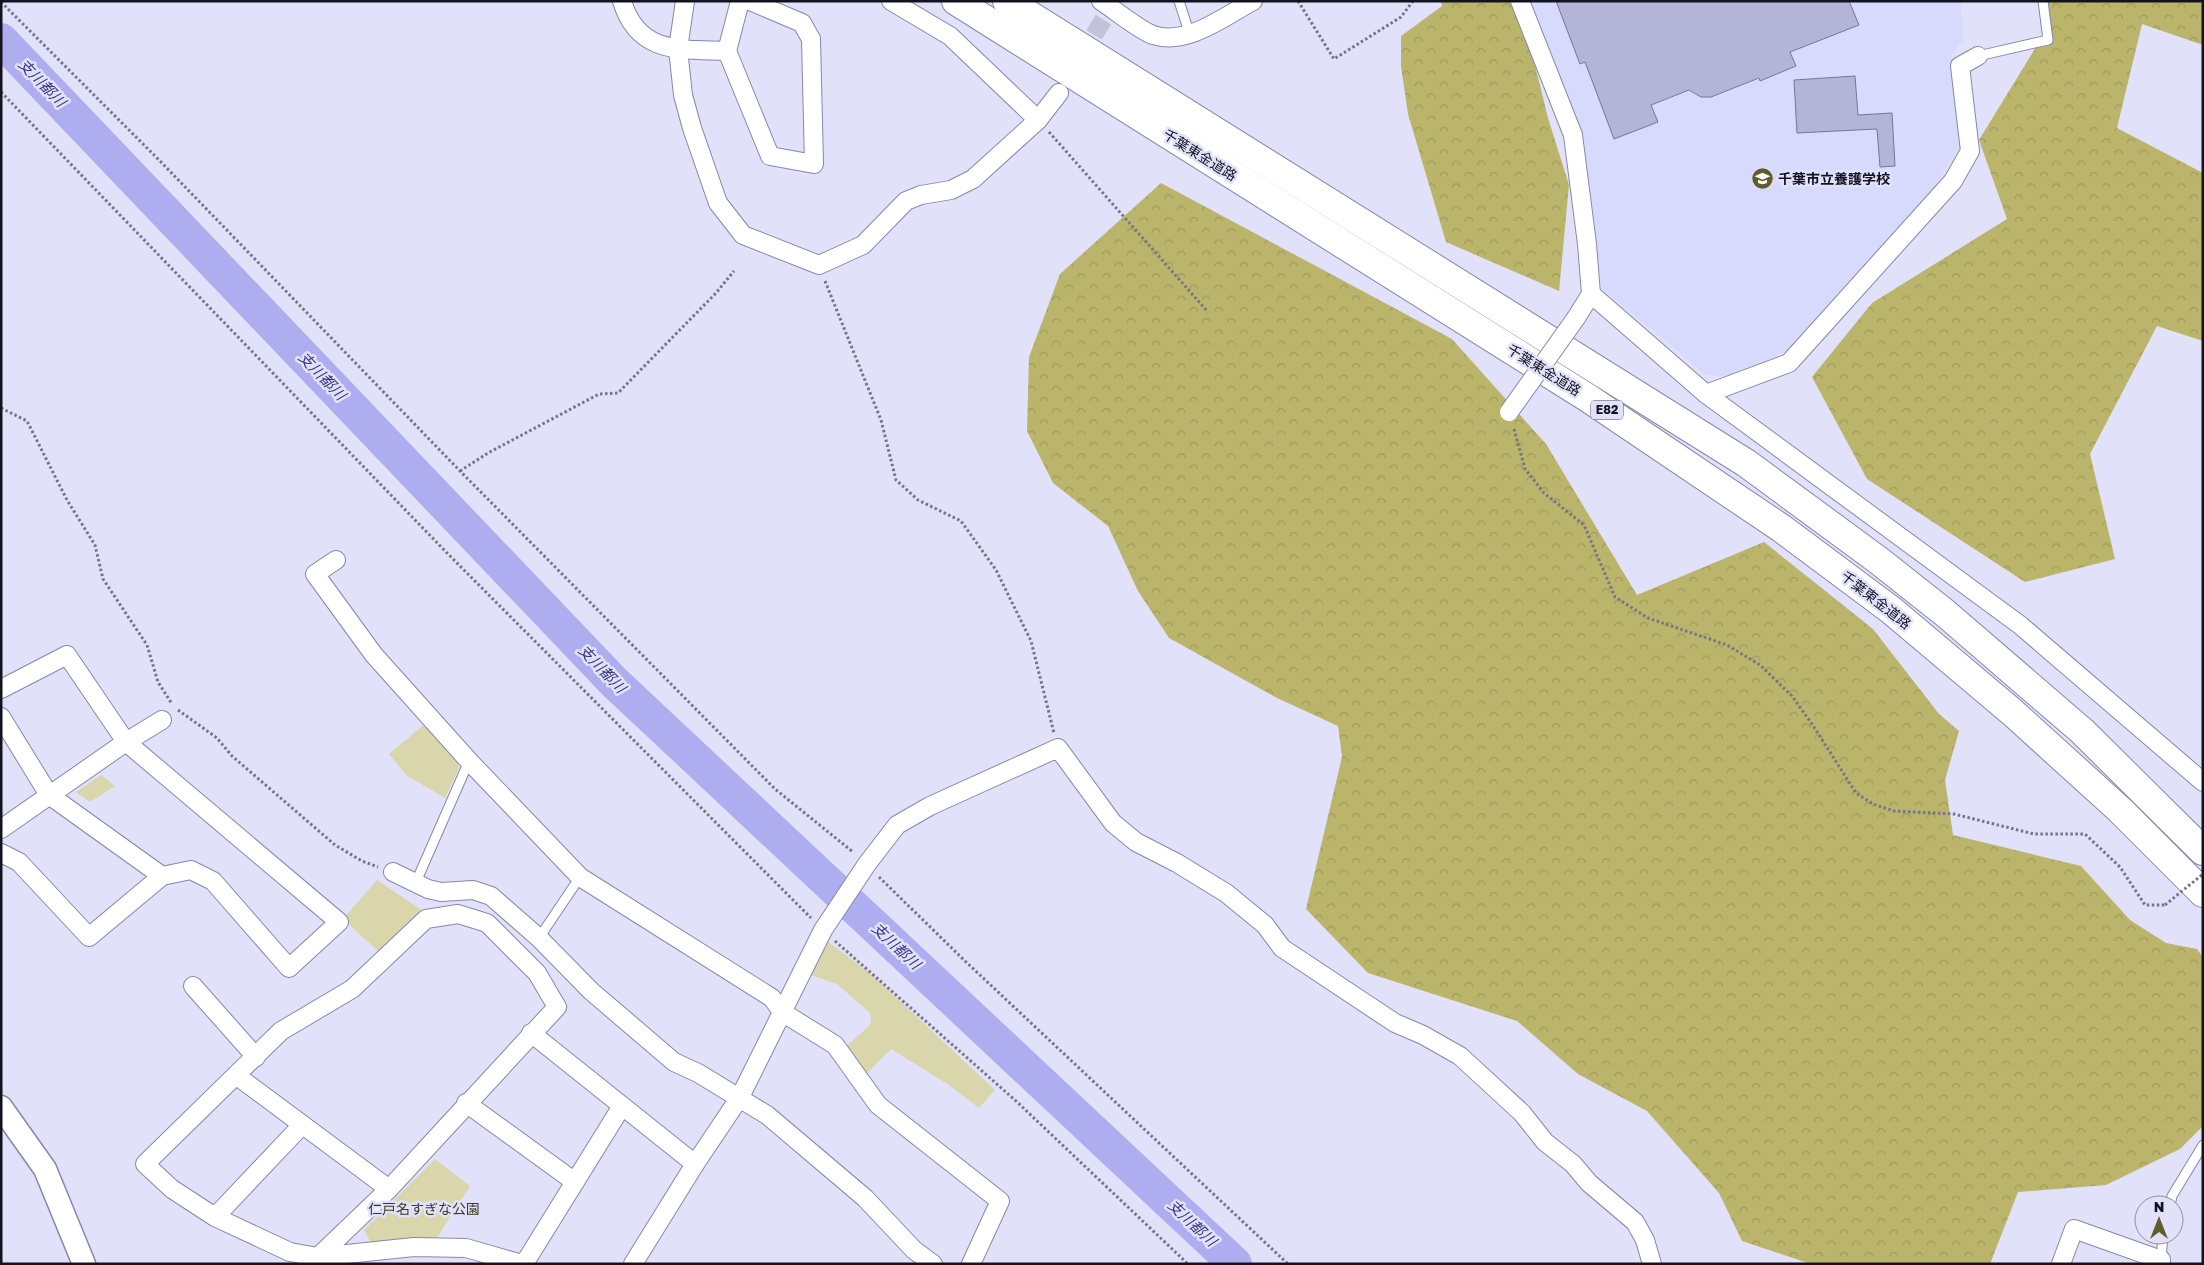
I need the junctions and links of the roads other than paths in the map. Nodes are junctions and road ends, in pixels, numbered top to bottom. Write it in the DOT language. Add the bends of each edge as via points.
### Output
graph roads {
  1 [pos="622,1"];
  2 [pos="685,1"];
  3 [pos="740,1"];
  4 [pos="750,1"];
  5 [pos="892,1"];
  6 [pos="956,1"];
  7 [pos="1007,1"];
  8 [pos="1101,1"];
  9 [pos="1179,1"];
  10 [pos="1253,1"];
  11 [pos="1520,1"];
  12 [pos="2044,1"];
  13 [pos="1190,36"];
  14 [pos="678,49"];
  15 [pos="727,51"];
  16 [pos="1978,56"];
  17 [pos="1059,93"];
  18 [pos="1038,120"];
  19 [pos="1591,294"];
  20 [pos="1706,394"];
  21 [pos="1509,412"];
  22 [pos="336,560"];
  23 [pos="1,689"];
  24 [pos="1,717"];
  25 [pos="162,720"];
  26 [pos="126,742"];
  27 [pos="469,761"];
  28 [pos="2203,782"];
  29 [pos="50,795"];
  30 [pos="1,830"];
  31 [pos="2203,851"];
  32 [pos="1,853"];
  33 [pos="393,872"];
  34 [pos="162,876"];
  35 [pos="580,877"];
  36 [pos="416,882"];
  37 [pos="2203,893"];
  38 [pos="539,938"];
  39 [pos="193,986"];
  40 [pos="782,1012"];
  41 [pos="531,1033"];
  42 [pos="256,1057"];
  43 [pos="237,1076"];
  44 [pos="740,1097"];
  45 [pos="466,1103"];
  46 [pos="622,1106"];
  47 [pos="1,1107"];
  48 [pos="302,1125"];
  49 [pos="2203,1145"];
  50 [pos="695,1164"];
  51 [pos="575,1182"];
  52 [pos="389,1189"];
  53 [pos="2173,1195"];
  54 [pos="215,1217"];
  55 [pos="2162,1245"];
  56 [pos="316,1260"];
  57 [pos="2161,1262"];
  58 [pos="84,1264"];
  59 [pos="523,1264"];
  60 [pos="633,1264"];
  61 [pos="933,1264"];
  62 [pos="971,1264"];
  63 [pos="1652,1264"];
  64 [pos="2061,1264"];
  1 -- 14 [label="street" via="626,16 637,31 651,43"];
  2 -- 14 [label="street"];
  3 -- 15 [label="street"];
  4 -- 15 [label="street" via="802,23 811,38 814,164 770,156"];
  5 -- 18 [label="street" via="950,36"];
  6 -- 37 [label="highway, 千葉東金道路 / E82" via="1588,398 1782,528 1891,610 2012,712 2120,810"];
  7 -- 31 [label="highway, 千葉東金道路 / E82" via="1753,468 1946,613 2082,731"];
  8 -- 13 [label="street" via="1152,35"];
  9 -- 13 [label="lane"];
  10 -- 13 [label="street"];
  11 -- 19 [label="street" via="1573,136"];
  12 -- 16 [label="lane" via="2048,40"];
  14 -- 15 [label="street"];
  14 -- 18 [label="street" via="683,95 718,203 743,235 819,265 863,245 906,201 952,190 973,179"];
  16 -- 20 [label="street" via="1960,66 1970,152 1953,181 1789,363"];
  17 -- 18 [label="street"];
  19 -- 20 [label="street"];
  19 -- 21 [label="street, bridge"];
  20 -- 28 [label="street" via="2020,625"];
  22 -- 27 [label="street" via="315,574 374,655"];
  23 -- 26 [label="street" via="67,655"];
  24 -- 29 [label="street"];
  25 -- 26 [label="street"];
  26 -- 29 [label="street"];
  26 -- 34 [label="street" via="339,922 289,968 213,881 191,870"];
  27 -- 35 [label="street"];
  27 -- 36 [label="lane"];
  29 -- 30 [label="street"];
  29 -- 34 [label="street"];
  32 -- 34 [label="street" via="19,862 89,937"];
  33 -- 36 [label="street"];
  35 -- 38 [label="lane"];
  35 -- 40 [label="street" via="772,998"];
  36 -- 38 [label="street" via="441,892 473,890 491,896"];
  38 -- 44 [label="street" via="591,991 674,1062"];
  39 -- 42 [label="street"];
  40 -- 44 [label="street"];
  40 -- 62 [label="street" via="835,1045 878,1105 1000,1201"];
  40 -- 63 [label="street" via="823,930 897,825 1058,748 1113,822 1136,842 1226,892 1265,925 1282,948 1394,1023 1424,1035 1460,1056 1522,1113 1545,1142 1635,1222 1645,1240"];
  41 -- 42 [label="street" via="557,1007 537,972 487,923 458,914 426,919 352,989 281,1030"];
  41 -- 45 [label="street"];
  41 -- 46 [label="street"];
  42 -- 43 [label="street"];
  43 -- 48 [label="street"];
  43 -- 54 [label="street" via="145,1164 172,1189"];
  44 -- 50 [label="street"];
  44 -- 61 [label="street" via="767,1115 865,1198 914,1250"];
  45 -- 51 [label="street"];
  45 -- 52 [label="street"];
  46 -- 50 [label="street"];
  46 -- 51 [label="street"];
  47 -- 58 [label="street" via="45,1169"];
  48 -- 52 [label="street"];
  48 -- 54 [label="street"];
  49 -- 53 [label="lane"];
  50 -- 60 [label="street"];
  51 -- 59 [label="street"];
  52 -- 56 [label="street"];
  54 -- 56 [label="street" via="290,1252"];
  55 -- 57 [label="lane"];
  56 -- 59 [label="street" via="414,1247 466,1248"];
  57 -- 64 [label="street" via="2074,1228"];
}
